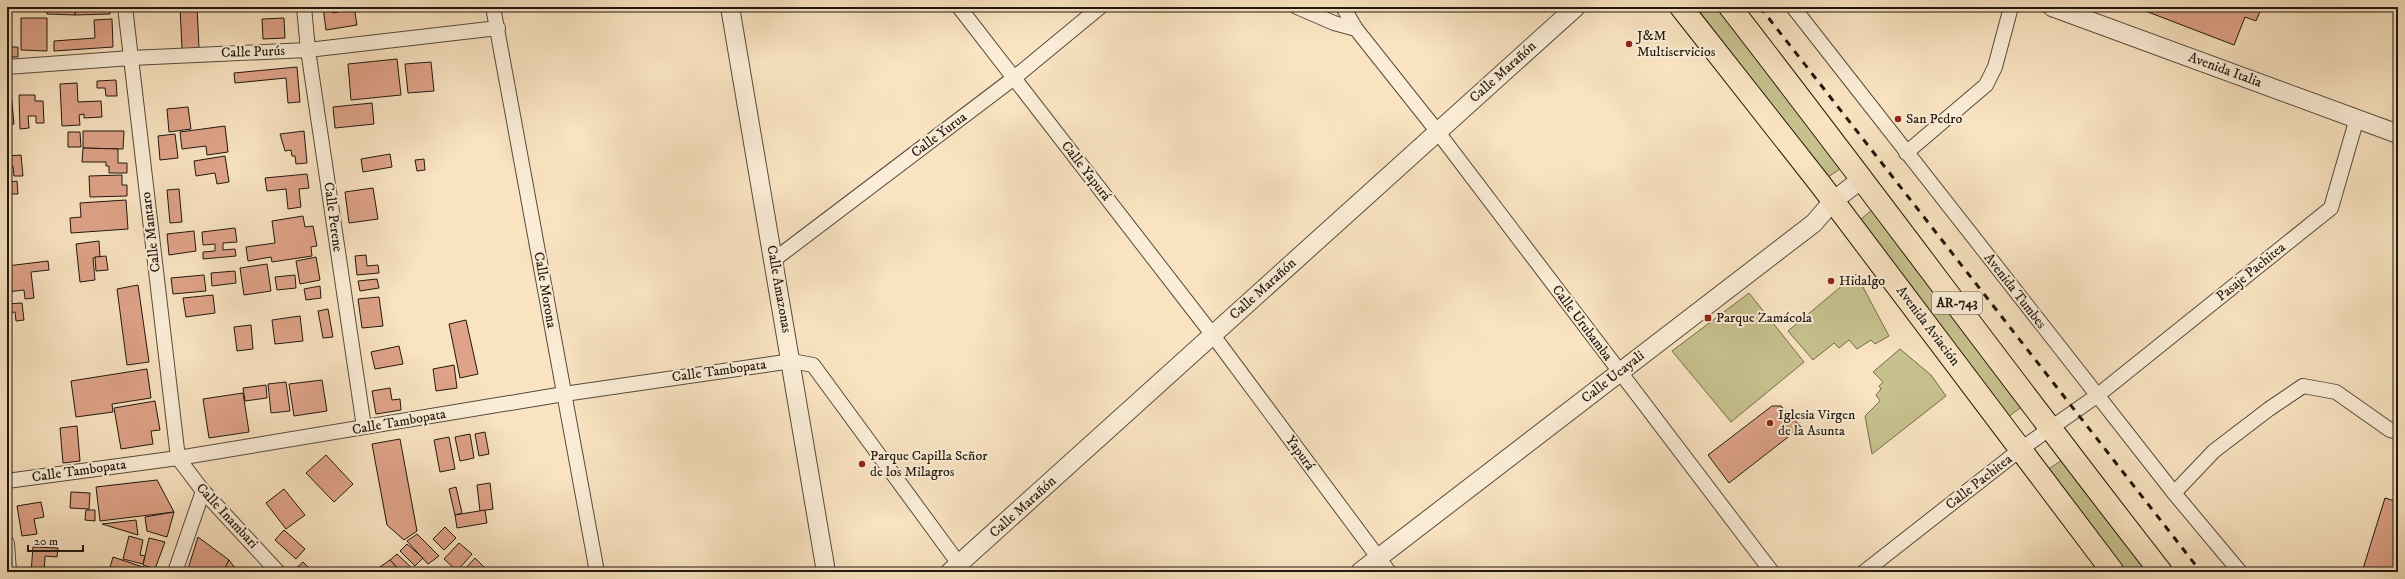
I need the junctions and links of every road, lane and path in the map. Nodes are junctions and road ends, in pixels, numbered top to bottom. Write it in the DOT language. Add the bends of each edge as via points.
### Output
graph roads {
  1 [pos="125,7"];
  2 [pos="304,7"];
  3 [pos="494,7"];
  4 [pos="730,7"];
  5 [pos="959,7"];
  6 [pos="1100,7"];
  7 [pos="1298,7"];
  8 [pos="1343,7"];
  9 [pos="1576,7"];
  10 [pos="1681,7"];
  11 [pos="1730,7"];
  12 [pos="1793,7"];
  13 [pos="2011,7"];
  14 [pos="2052,7"];
  15 [pos="498,28"];
  16 [pos="1356,29"];
  17 [pos="308,50"];
  18 [pos="131,58"];
  19 [pos="7,67"];
  20 [pos="1014,78"];
  21 [pos="2357,118"];
  22 [pos="1437,131"];
  23 [pos="2398,134"];
  24 [pos="1906,153"];
  25 [pos="1863,178"];
  26 [pos="1833,201"];
  27 [pos="775,259"];
  28 [pos="1212,334"];
  29 [pos="792,361"];
  30 [pos="1619,373"];
  31 [pos="564,394"];
  32 [pos="2098,395"];
  33 [pos="364,427"];
  34 [pos="2050,428"];
  35 [pos="2398,432"];
  36 [pos="2021,449"];
  37 [pos="178,458"];
  38 [pos="7,481"];
  39 [pos="203,491"];
  40 [pos="2174,493"];
  41 [pos="7,543"];
  42 [pos="1378,558"];
  43 [pos="955,568"];
  44 [pos="9,572"];
  45 [pos="175,572"];
  46 [pos="278,572"];
  47 [pos="597,572"];
  48 [pos="826,572"];
  49 [pos="1360,572"];
  50 [pos="1389,572"];
  51 [pos="1772,572"];
  52 [pos="1864,572"];
  53 [pos="2113,572"];
  54 [pos="2160,572"];
  55 [pos="2240,572"];
  1 -- 18 [label="street, Calle Mantaro"];
  2 -- 17 [label="street, Calle Perene"];
  3 -- 15 [label="street, Calle Morona"];
  4 -- 27 [label="street, Calle Amazonas"];
  5 -- 20 [label="street, Calle Yapurá"];
  6 -- 20 [label="street, Calle Yurua"];
  7 -- 16 [label="street" via="1334,23"];
  8 -- 16 [label="street, Calle Urubamba"];
  9 -- 22 [label="street, Calle Marañón"];
  10 -- 26 [label="main road, Avenida Aviación / AR-743"];
  11 -- 25 [label="main road, AR-743"];
  12 -- 24 [label="street, Avenida Tumbes"];
  13 -- 24 [label="street" via="1995,67 1986,85"];
  14 -- 21 [label="street, Avenida Italia"];
  15 -- 17 [label="street, Calle Purús"];
  15 -- 31 [label="street, Calle Morona"];
  16 -- 22 [label="street, Calle Urubamba"];
  17 -- 18 [label="street, Calle Purús"];
  17 -- 33 [label="street, Calle Perene"];
  18 -- 19 [label="street, Calle Purús"];
  18 -- 37 [label="street, Calle Mantaro"];
  20 -- 27 [label="street, Calle Yurua"];
  20 -- 28 [label="street, Calle Yapurá"];
  21 -- 23 [label="street, Avenida Italia"];
  21 -- 32 [label="street, Pasaje Pachitea" via="2331,208"];
  22 -- 28 [label="street, Calle Marañón"];
  22 -- 30 [label="street, Calle Urubamba"];
  24 -- 32 [label="street, Avenida Tumbes"];
  25 -- 26 [label="street, Calle Ucayali"];
  25 -- 34 [label="main road, AR-743"];
  26 -- 30 [label="street, Calle Ucayali" via="1814,223"];
  26 -- 36 [label="main road, Avenida Aviación / AR-743"];
  27 -- 29 [label="street, Calle Amazonas"];
  28 -- 42 [label="street, Yapurá"];
  28 -- 43 [label="street, Calle Marañón"];
  29 -- 31 [label="street, Calle Tambopata"];
  29 -- 43 [label="street, Calle Tambopata" via="813,365"];
  29 -- 48 [label="street, Calle Amazonas"];
  30 -- 42 [label="street, Calle Ucayali"];
  30 -- 51 [label="street, Calle Urubamba"];
  31 -- 33 [label="street, Calle Tambopata"];
  31 -- 47 [label="street, Calle Morona"];
  32 -- 34 [label="street, Calle Pachitea"];
  32 -- 40 [label="street, Avenida Tumbes"];
  33 -- 37 [label="street, Calle Tambopata"];
  34 -- 36 [label="street, Calle Pachitea"];
  34 -- 54 [label="main road, AR-743"];
  35 -- 40 [label="street" via="2390,430 2336,392 2303,386 2214,451"];
  36 -- 52 [label="street, Calle Pachitea"];
  36 -- 53 [label="main road, Avenida Aviación / AR-743"];
  37 -- 38 [label="street, Calle Tambopata"];
  37 -- 39 [label="street, Calle Inambari"];
  39 -- 45 [label="street"];
  39 -- 46 [label="street, Calle Inambari"];
  40 -- 55 [label="street, Avenida Tumbes"];
  41 -- 44 [label="street"];
  42 -- 49 [label="street, Calle Ucayali"];
  42 -- 50 [label="street, Yapurá"];
}
